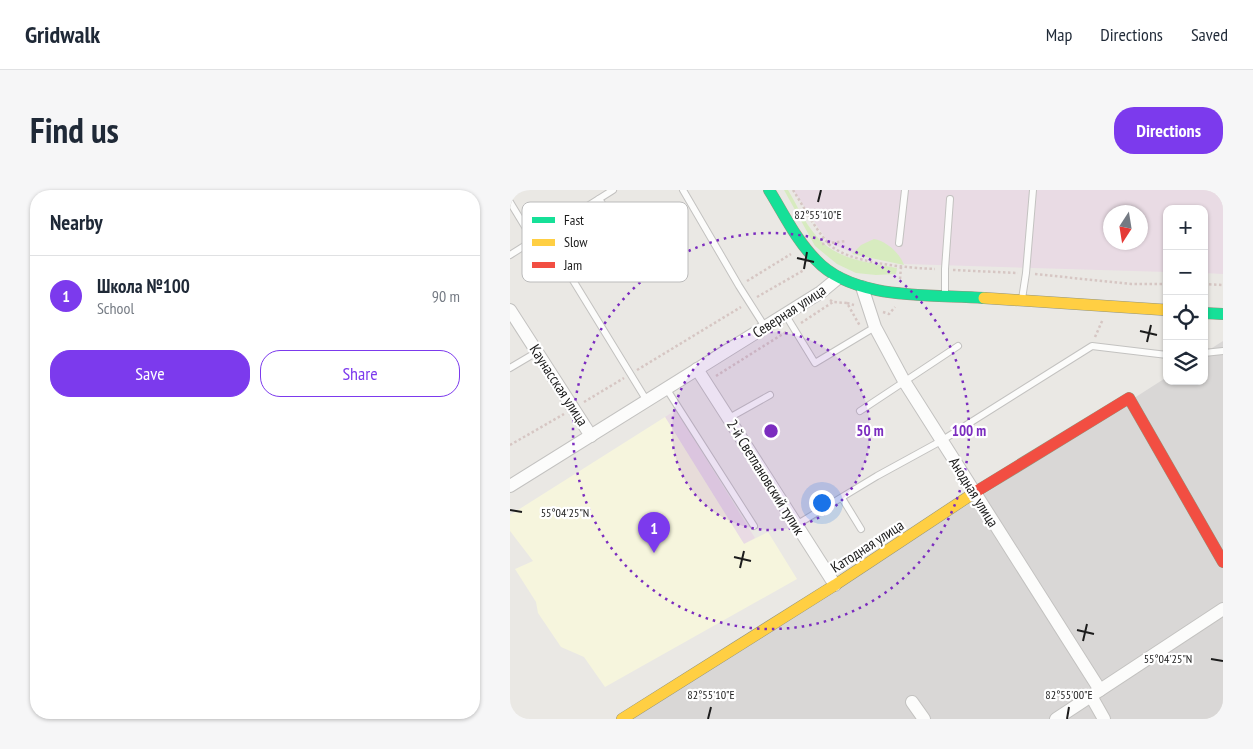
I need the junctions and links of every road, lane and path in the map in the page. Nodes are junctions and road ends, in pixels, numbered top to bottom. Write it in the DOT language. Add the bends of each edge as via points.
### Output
graph roads {
  1 [pos="613,190"];
  2 [pos="683,190"];
  3 [pos="769,190"];
  4 [pos="793,190"];
  5 [pos="905,190"];
  6 [pos="1032,190"];
  7 [pos="599,199"];
  8 [pos="950,199"];
  9 [pos="510,202"];
  10 [pos="594,202"];
  11 [pos="601,202"];
  12 [pos="522,222"];
  13 [pos="846,241"];
  14 [pos="899,243"];
  15 [pos="828,244"];
  16 [pos="804,246"];
  17 [pos="522,247"];
  18 [pos="510,255"];
  19 [pos="808,267"];
  20 [pos="945,269"];
  21 [pos="1026,273"];
  22 [pos="838,278"];
  23 [pos="574,282"];
  24 [pos="1163,284"];
  25 [pos="1208,284"];
  26 [pos="1223,284"];
  27 [pos="739,286"];
  28 [pos="862,287"];
  29 [pos="945,296"];
  30 [pos="1022,300"];
  31 [pos="749,302"];
  32 [pos="834,302"];
  33 [pos="510,310"];
  34 [pos="1163,310"];
  35 [pos="1208,313"];
  36 [pos="785,314"];
  37 [pos="1223,314"];
  38 [pos="766,327"];
  39 [pos="875,327"];
  40 [pos="793,328"];
  41 [pos="958,346"];
  42 [pos="1223,351"];
  43 [pos="537,352"];
  44 [pos="1208,352"];
  45 [pos="1163,355"];
  46 [pos="510,368"];
  47 [pos="697,369"];
  48 [pos="630,374"];
  49 [pos="904,381"];
  50 [pos="706,382"];
  51 [pos="666,388"];
  52 [pos="770,395"];
  53 [pos="647,401"];
  54 [pos="574,408"];
  55 [pos="860,411"];
  56 [pos="729,418"];
  57 [pos="591,436"];
  58 [pos="941,441"];
  59 [pos="510,445"];
  60 [pos="510,486"];
  61 [pos="974,493"];
  62 [pos="842,498"];
  63 [pos="754,526"];
  64 [pos="796,526"];
  65 [pos="862,529"];
  66 [pos="1223,562"];
  67 [pos="835,585"];
  68 [pos="1223,609"];
  69 [pos="1096,693"];
  70 [pos="912,702"];
  71 [pos="622,719"];
  72 [pos="924,719"];
  73 [pos="1056,719"];
  74 [pos="1104,719"];
  1 -- 7 [label="lane"];
  2 -- 27 [label="lane"];
  3 -- 16 [label="street"];
  4 -- 15 [label="path"];
  5 -- 14 [label="lane"];
  6 -- 21 [label="lane"];
  7 -- 10 [label="lane"];
  7 -- 11 [label="lane"];
  8 -- 20 [label="lane"];
  9 -- 12 [label="lane"];
  13 -- 15 [label="path"];
  15 -- 16 [label="path"];
  15 -- 20 [label="path" via="846,255 900,267"];
  16 -- 22 [label="street" via="819,264"];
  16 -- 27 [label="path"];
  17 -- 18 [label="lane"];
  19 -- 31 [label="path"];
  20 -- 21 [label="path"];
  20 -- 29 [label="lane"];
  21 -- 24 [label="path" via="1131,284"];
  21 -- 30 [label="lane"];
  22 -- 28 [label="street, Северная улица"];
  22 -- 36 [label="street, Северная улица"];
  23 -- 48 [label="lane"];
  25 -- 26 [label="path"];
  27 -- 31 [label="lane"];
  28 -- 29 [label="street, Северная улица"];
  28 -- 39 [label="street, Анодная улица"];
  29 -- 30 [label="street, Северная улица"];
  30 -- 34 [label="street, Северная улица"];
  31 -- 38 [label="lane"];
  31 -- 48 [label="path"];
  32 -- 40 [label="path"];
  33 -- 43 [label="street, Каунасская улица"];
  35 -- 37 [label="street"];
  36 -- 38 [label="street, Северная улица"];
  36 -- 40 [label="lane"];
  38 -- 47 [label="street, Северная улица"];
  39 -- 40 [label="lane" via="815,363"];
  39 -- 49 [label="street, Анодная улица"];
  40 -- 50 [label="path"];
  41 -- 49 [label="lane"];
  42 -- 44 [label="lane"];
  43 -- 46 [label="lane"];
  43 -- 54 [label="street, Каунасская улица"];
  45 -- 58 [label="lane" via="1092,346"];
  47 -- 50 [label="street, 2-й Светлановский тупик"];
  47 -- 51 [label="street, Северная улица"];
  48 -- 53 [label="lane"];
  48 -- 54 [label="path"];
  49 -- 55 [label="lane"];
  49 -- 58 [label="street, Анодная улица"];
  50 -- 56 [label="street, 2-й Светлановский тупик"];
  51 -- 53 [label="street, Северная улица"];
  51 -- 63 [label="lane"];
  52 -- 56 [label="lane"];
  53 -- 57 [label="street, Северная улица"];
  54 -- 57 [label="street, Каунасская улица"];
  54 -- 59 [label="path"];
  56 -- 64 [label="street, 2-й Светлановский тупик"];
  57 -- 60 [label="street, Северная улица"];
  58 -- 61 [label="street, Анодная улица"];
  58 -- 62 [label="lane"];
  61 -- 66 [label="street, Катодная улица" via="1129,398"];
  61 -- 67 [label="street, Катодная улица"];
  61 -- 69 [label="street, Анодная улица"];
  62 -- 64 [label="lane"];
  62 -- 65 [label="lane"];
  64 -- 67 [label="street, 2-й Светлановский тупик"];
  67 -- 71 [label="street, Катодная улица"];
  68 -- 69 [label="street"];
  69 -- 73 [label="street"];
  69 -- 74 [label="street, Анодная улица"];
  70 -- 72 [label="street"];
}
